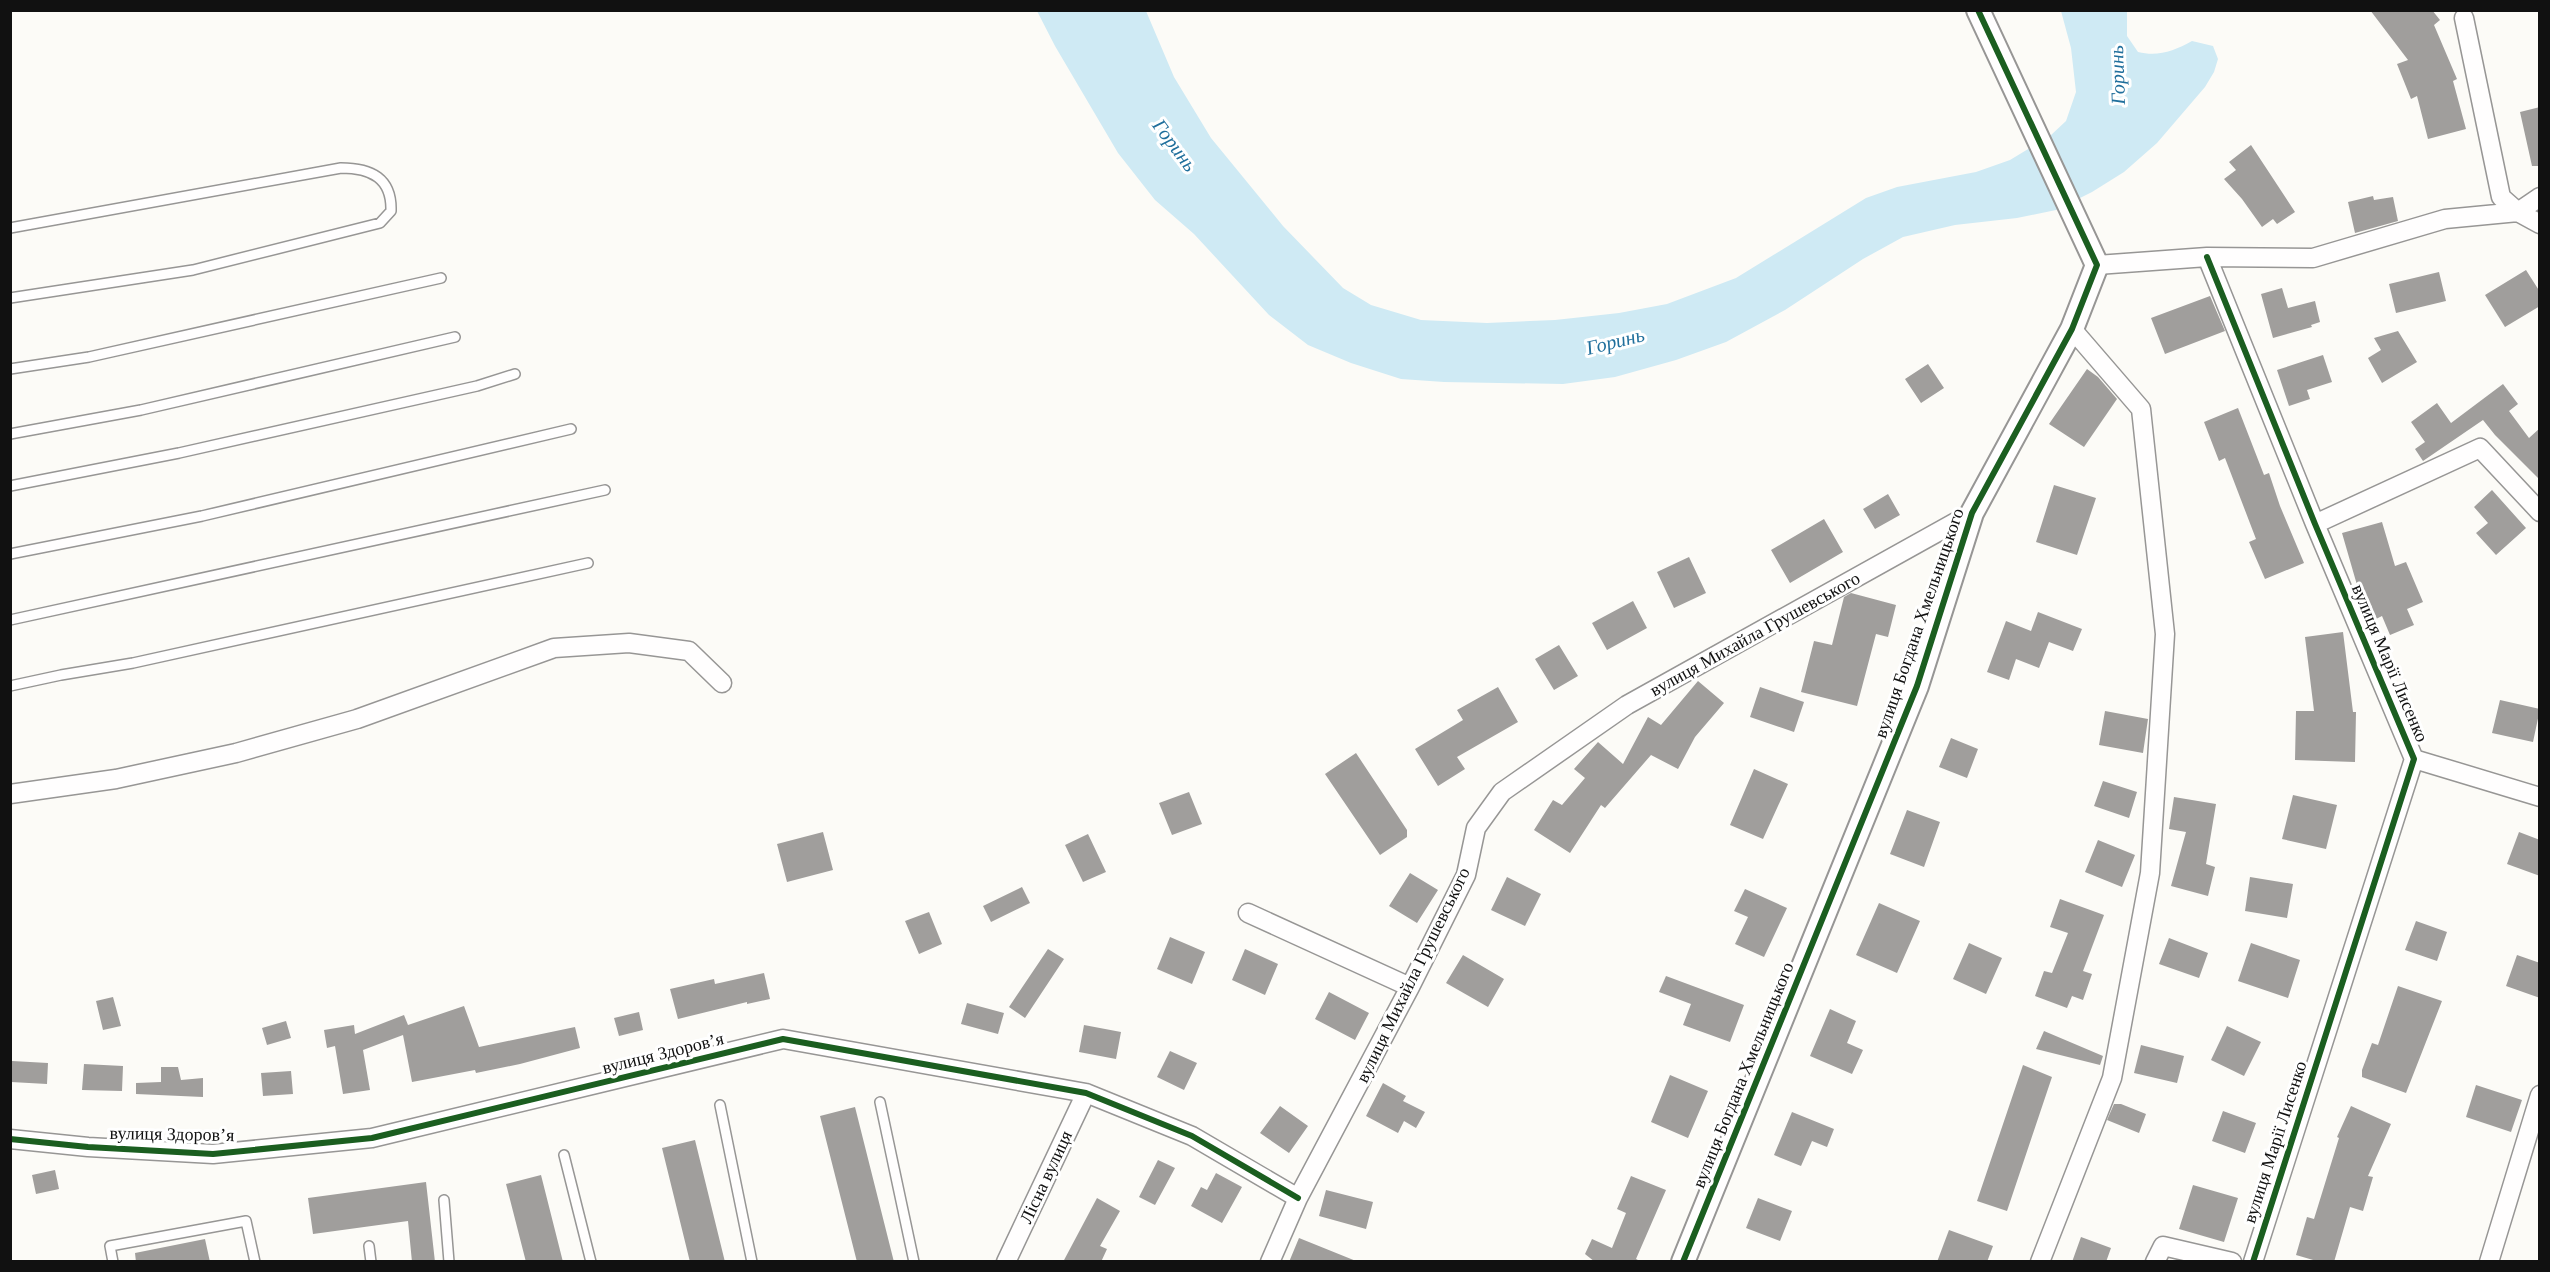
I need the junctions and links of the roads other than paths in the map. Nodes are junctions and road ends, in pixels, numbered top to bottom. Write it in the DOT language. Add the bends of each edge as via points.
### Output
graph roads {
  1 [pos="1978,10"];
  2 [pos="2464,18"];
  3 [pos="2540,197"];
  4 [pos="2518,212"];
  5 [pos="2540,224"];
  6 [pos="10,228"];
  7 [pos="2207,257"];
  8 [pos="2097,265"];
  9 [pos="441,278"];
  10 [pos="10,298"];
  11 [pos="2072,329"];
  12 [pos="455,337"];
  13 [pos="10,369"];
  14 [pos="515,374"];
  15 [pos="572,429"];
  16 [pos="10,434"];
  17 [pos="10,486"];
  18 [pos="605,490"];
  19 [pos="2540,512"];
  20 [pos="1972,513"];
  21 [pos="2315,524"];
  22 [pos="10,554"];
  23 [pos="588,563"];
  24 [pos="10,620"];
  25 [pos="722,683"];
  26 [pos="10,686"];
  27 [pos="2414,759"];
  28 [pos="10,794"];
  29 [pos="2540,797"];
  30 [pos="1248,913"];
  31 [pos="1410,987"];
  32 [pos="1086,1093"];
  33 [pos="2540,1095"];
  34 [pos="880,1102"];
  35 [pos="720,1105"];
  36 [pos="10,1139"];
  37 [pos="564,1155"];
  38 [pos="1298,1198"];
  39 [pos="444,1200"];
  40 [pos="369,1246"];
  41 [pos="113,1262"];
  42 [pos="255,1262"];
  43 [pos="371,1262"];
  44 [pos="449,1262"];
  45 [pos="591,1262"];
  46 [pos="752,1262"];
  47 [pos="914,1262"];
  48 [pos="1006,1262"];
  49 [pos="1269,1262"];
  50 [pos="1683,1262"];
  51 [pos="2040,1262"];
  52 [pos="2156,1262"];
  53 [pos="2232,1262"];
  54 [pos="2253,1262"];
  55 [pos="2489,1262"];
  1 -- 8 [label="street"];
  2 -- 4 [label="street" via="2501,196"];
  3 -- 4 [label="street"];
  4 -- 5 [label="street"];
  4 -- 7 [label="street" via="2445,219 2313,258"];
  6 -- 10 [label="lane" via="341,168 359,168 386,183 392,198 391,211 380,223 193,270"];
  7 -- 8 [label="street"];
  7 -- 21 [label="street, вулиця Марії Лисенко"];
  8 -- 11 [label="street, вулиця Богдана Хмельницького"];
  9 -- 13 [label="lane" via="89,357"];
  11 -- 20 [label="street, вулиця Богдана Хмельницького"];
  11 -- 51 [label="street" via="2141,410 2165,634 2150,873 2112,1078"];
  12 -- 16 [label="lane" via="141,410"];
  14 -- 17 [label="lane" via="179,453"];
  15 -- 22 [label="lane" via="202,516"];
  18 -- 24 [label="lane"];
  19 -- 21 [label="street" via="2480,448"];
  20 -- 31 [label="street, вулиця Михайла Грушевського" via="1627,705 1502,792 1476,828 1466,875"];
  20 -- 50 [label="street, вулиця Богдана Хмельницького" via="1917,687"];
  21 -- 27 [label="street, вулиця Марії Лисенко"];
  23 -- 26 [label="lane" via="134,663"];
  25 -- 28 [label="street" via="689,651 629,644 554,648 357,719 236,753 116,779"];
  27 -- 29 [label="street"];
  27 -- 54 [label="street, вулиця Марії Лисенко"];
  30 -- 31 [label="street"];
  31 -- 38 [label="street, вулиця Михайла Грушевського"];
  32 -- 36 [label="street, вулиця Здоровʼя" via="783,1039 372,1138 213,1154"];
  32 -- 38 [label="street, вулиця Здоровʼя" via="1192,1136"];
  32 -- 48 [label="street, Лісна вулиця"];
  33 -- 55 [label="street"];
  34 -- 47 [label="lane"];
  35 -- 46 [label="lane"];
  37 -- 45 [label="lane"];
  38 -- 49 [label="street, вулиця Михайла Грушевського"];
  39 -- 44 [label="lane"];
  40 -- 43 [label="lane"];
  41 -- 42 [label="lane" via="110,1246 246,1221"];
  52 -- 53 [label="street" via="2163,1246"];
}
